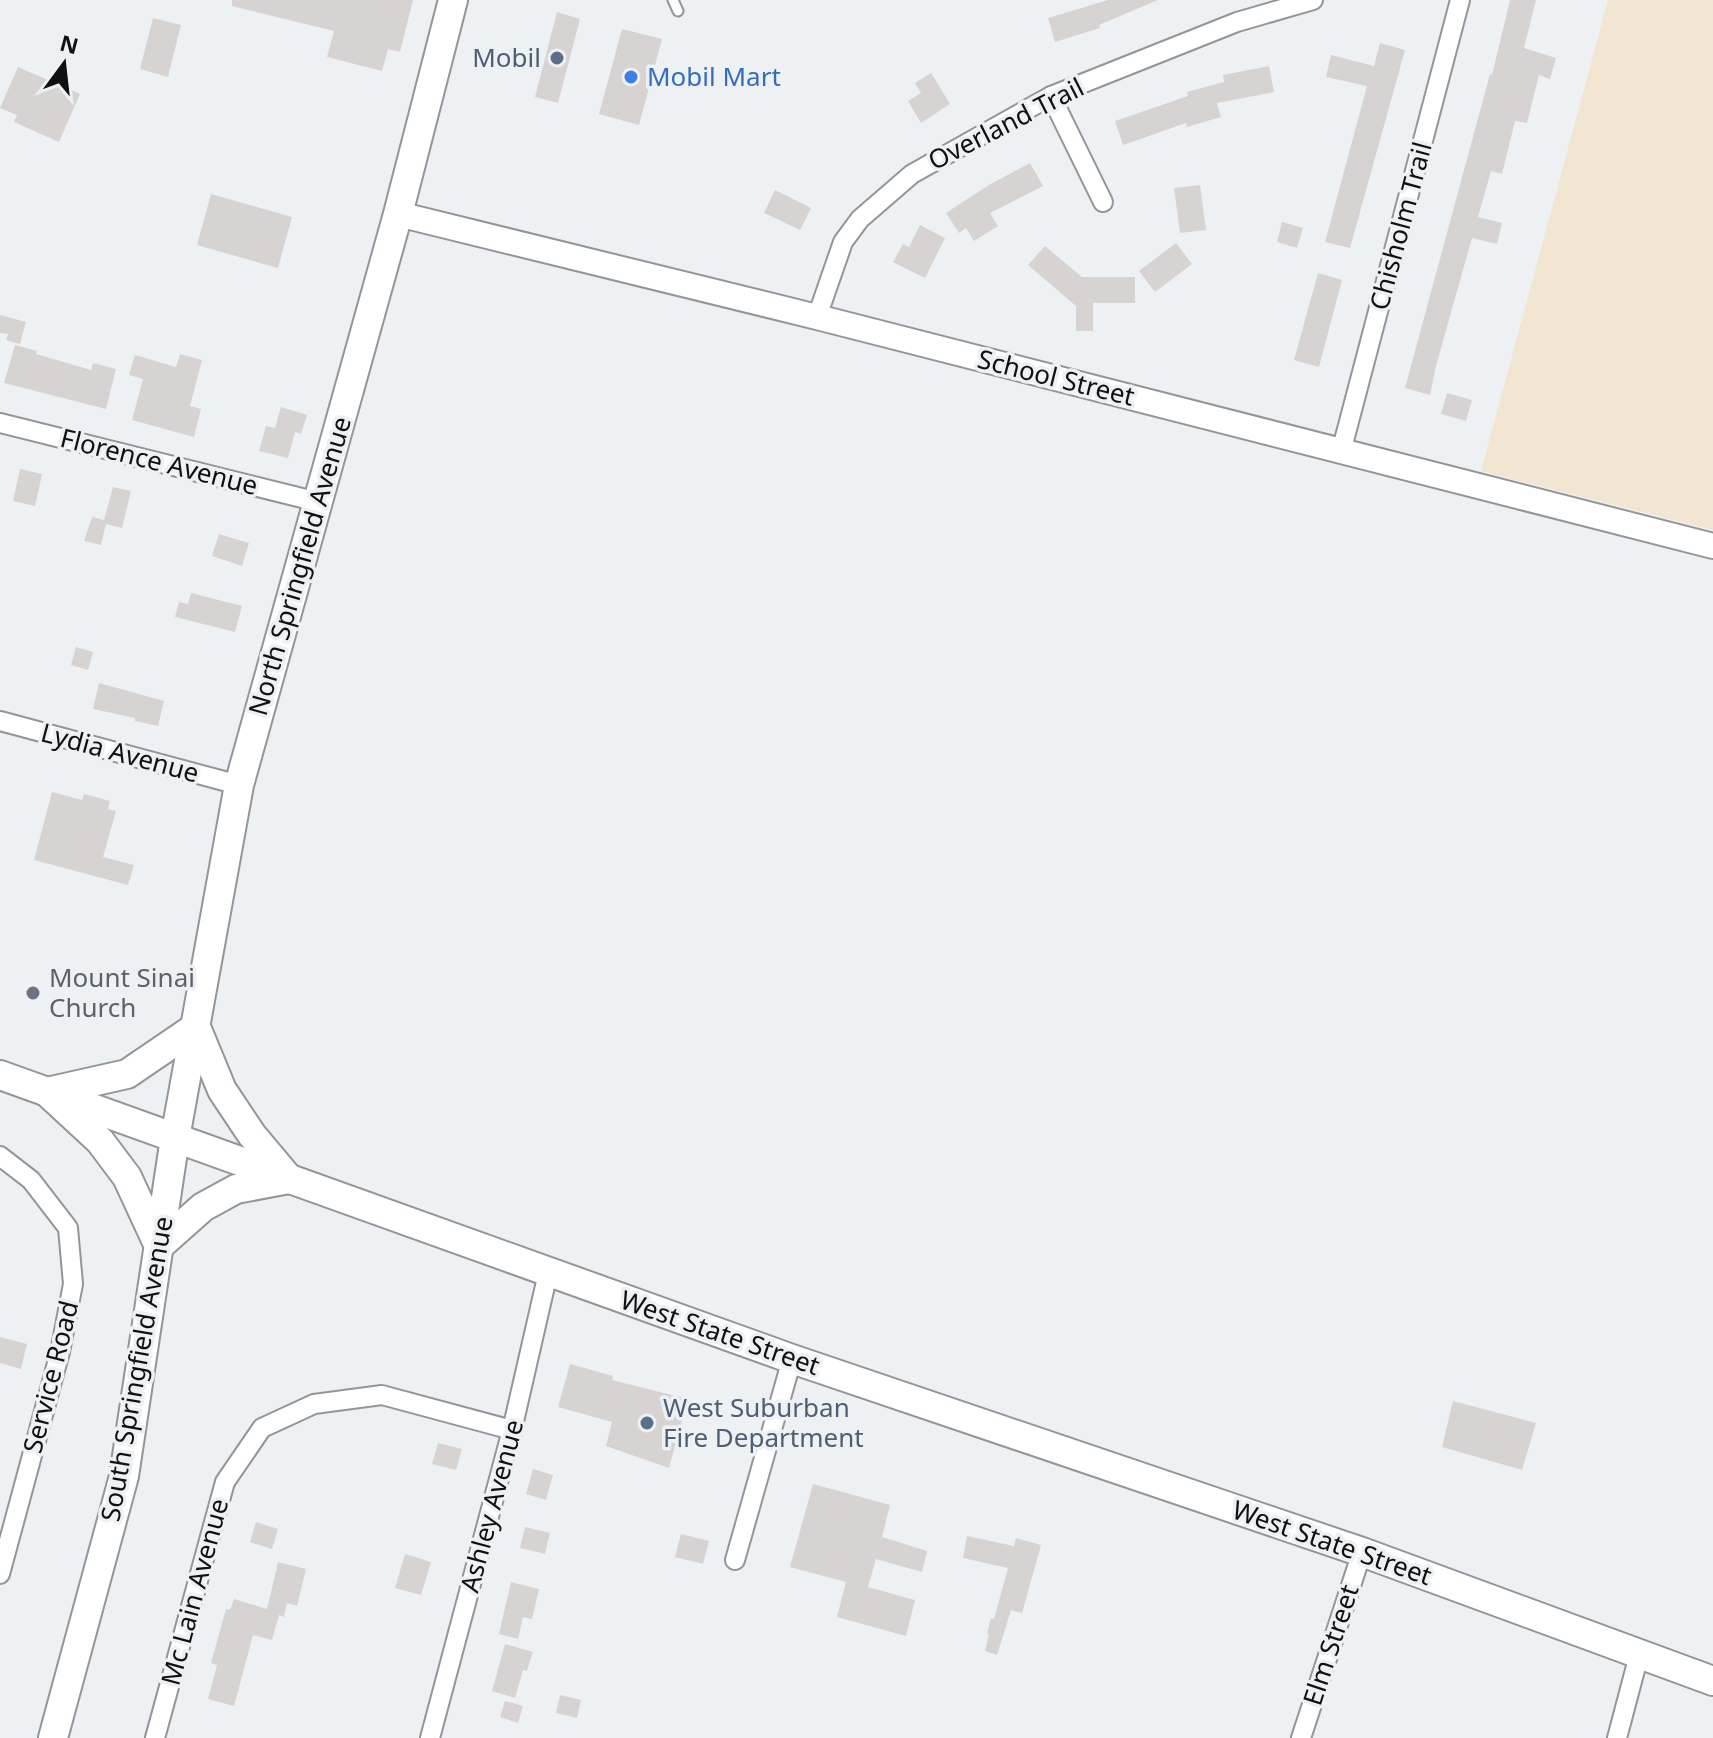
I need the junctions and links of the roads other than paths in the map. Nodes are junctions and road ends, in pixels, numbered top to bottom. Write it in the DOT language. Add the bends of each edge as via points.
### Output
graph roads {
  1 [pos="453,0"];
  2 [pos="673,0"];
  3 [pos="1313,0"];
  4 [pos="1460,0"];
  5 [pos="678,11"];
  6 [pos="1051,96"];
  7 [pos="1103,202"];
  8 [pos="398,214"];
  9 [pos="817,317"];
  10 [pos="0,423"];
  11 [pos="1341,452"];
  12 [pos="318,502"];
  13 [pos="1713,546"];
  14 [pos="0,721"];
  15 [pos="239,785"];
  16 [pos="196,1027"];
  17 [pos="0,1075"];
  18 [pos="47,1092"];
  19 [pos="175,1138"];
  20 [pos="0,1156"];
  21 [pos="289,1179"];
  22 [pos="159,1246"];
  23 [pos="548,1273"];
  24 [pos="792,1359"];
  25 [pos="512,1430"];
  26 [pos="1362,1552"];
  27 [pos="735,1560"];
  28 [pos="0,1574"];
  29 [pos="1639,1655"];
  30 [pos="1713,1681"];
  31 [pos="53,1738"];
  32 [pos="155,1738"];
  33 [pos="430,1738"];
  34 [pos="1301,1738"];
  35 [pos="1617,1738"];
  1 -- 8 [label="main road, North Springfield Avenue"];
  2 -- 5 [label="lane"];
  3 -- 6 [label="street, Overland Trail" via="1237,22"];
  4 -- 11 [label="street, Chisholm Trail"];
  6 -- 7 [label="street"];
  6 -- 9 [label="street, Overland Trail" via="912,174 860,219 843,242"];
  8 -- 9 [label="main road, School Street"];
  8 -- 12 [label="main road, North Springfield Avenue"];
  9 -- 11 [label="main road, School Street"];
  10 -- 12 [label="street, Florence Avenue"];
  11 -- 13 [label="main road, School Street"];
  12 -- 15 [label="main road, North Springfield Avenue"];
  14 -- 15 [label="street, Lydia Avenue"];
  15 -- 16 [label="main road, North Springfield Avenue"];
  16 -- 18 [label="main road" via="127,1074"];
  16 -- 19 [label="main road, North Springfield Avenue"];
  16 -- 21 [label="main road" via="222,1090"];
  17 -- 18 [label="main road, West State Street"];
  18 -- 19 [label="main road, West State Street"];
  18 -- 22 [label="main road" via="100,1141 127,1177"];
  19 -- 21 [label="main road, West State Street"];
  19 -- 22 [label="main road, South Springfield Avenue"];
  20 -- 28 [label="street, Service Road" via="31,1180 68,1228 73,1284"];
  21 -- 22 [label="main road" via="236,1189 203,1207"];
  21 -- 23 [label="main road, West State Street"];
  22 -- 31 [label="main road, South Springfield Avenue" via="124,1476"];
  23 -- 24 [label="main road, West State Street"];
  23 -- 25 [label="street, Ashley Avenue"];
  24 -- 26 [label="main road, West State Street"];
  24 -- 27 [label="street"];
  25 -- 32 [label="street, Mc Lain Avenue" via="382,1395 314,1404 262,1428 225,1482"];
  25 -- 33 [label="street, Ashley Avenue"];
  26 -- 29 [label="main road, West State Street"];
  26 -- 34 [label="street, Elm Street"];
  29 -- 30 [label="main road, West State Street"];
  29 -- 35 [label="street"];
}
